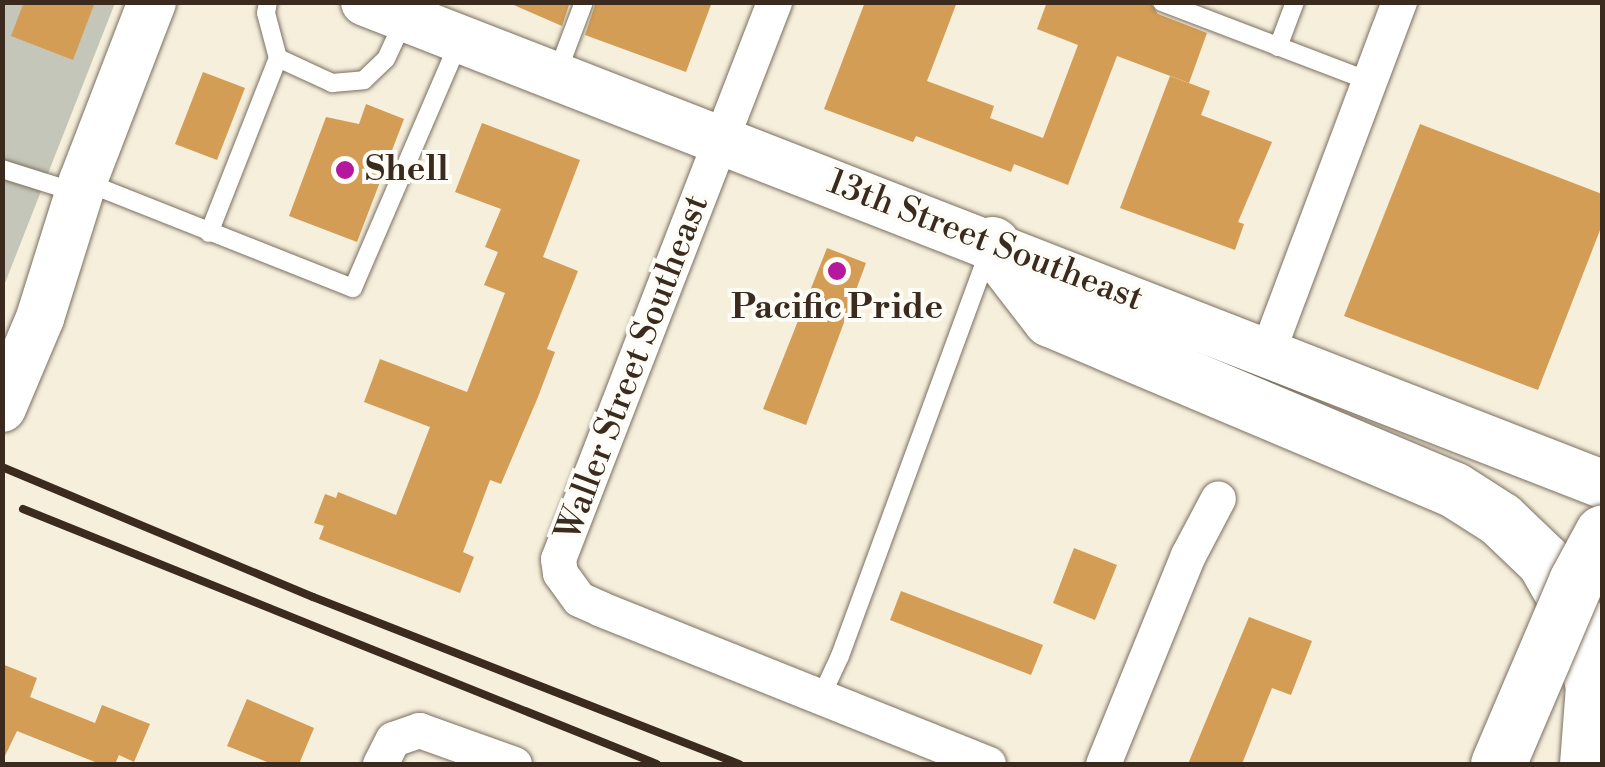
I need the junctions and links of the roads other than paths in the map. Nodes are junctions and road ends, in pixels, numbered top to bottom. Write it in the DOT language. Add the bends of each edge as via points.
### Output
graph roads {
  1 [pos="152,2"];
  2 [pos="268,2"];
  3 [pos="584,2"];
  4 [pos="774,2"];
  5 [pos="1162,2"];
  6 [pos="1295,2"];
  7 [pos="1399,2"];
  8 [pos="385,10"];
  9 [pos="460,39"];
  10 [pos="1278,47"];
  11 [pos="278,58"];
  12 [pos="556,76"];
  13 [pos="1370,82"];
  14 [pos="721,140"];
  15 [pos="2,169"];
  16 [pos="81,187"];
  17 [pos="209,234"];
  18 [pos="992,244"];
  19 [pos="14,344"];
  20 [pos="1268,350"];
  21 [pos="2,408"];
  22 [pos="1602,484"];
  23 [pos="1218,498"];
  24 [pos="1602,533"];
  25 [pos="820,699"];
  26 [pos="1591,741"];
  27 [pos="380,764"];
  28 [pos="514,764"];
  29 [pos="988,764"];
  30 [pos="1104,764"];
  31 [pos="1498,764"];
  1 -- 16 [label="main road"];
  2 -- 11 [label="lane"];
  3 -- 12 [label="lane"];
  4 -- 14 [label="street, Waller Street Southeast"];
  5 -- 10 [label="lane"];
  6 -- 10 [label="lane"];
  7 -- 13 [label="street"];
  8 -- 9 [label="main road, 13th Street Southeast"];
  8 -- 11 [label="lane" via="386,59 364,80 332,83"];
  9 -- 12 [label="main road, 13th Street Southeast"];
  9 -- 17 [label="lane" via="354,288"];
  10 -- 13 [label="lane"];
  11 -- 17 [label="lane"];
  12 -- 14 [label="main road, 13th Street Southeast"];
  13 -- 20 [label="street"];
  14 -- 18 [label="main road, 13th Street Southeast"];
  14 -- 25 [label="street, Waller Street Southeast" via="558,559 560,573 579,599"];
  15 -- 16 [label="lane"];
  16 -- 17 [label="lane"];
  16 -- 19 [label="main road"];
  18 -- 20 [label="main road, 13th Street Southeast"];
  18 -- 25 [label="lane"];
  18 -- 26 [label="highway" via="1050,319 1453,489 1500,519 1544,560 1574,616 1593,686"];
  19 -- 21 [label="main road"];
  20 -- 22 [label="main road, 13th Street Southeast"];
  23 -- 30 [label="street" via="1188,555"];
  24 -- 31 [label="highway, bridge"];
  25 -- 29 [label="street, Waller Street Southeast"];
  27 -- 28 [label="street" via="404,732 432,734"];
}
